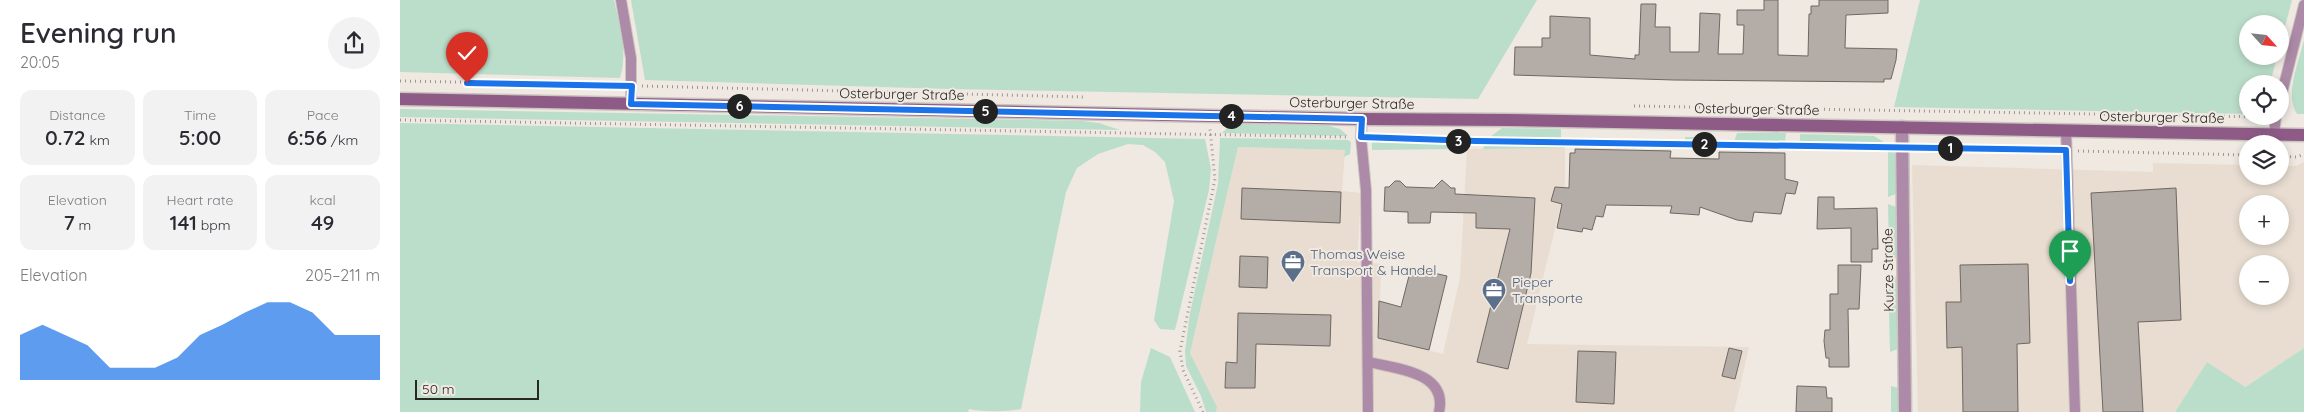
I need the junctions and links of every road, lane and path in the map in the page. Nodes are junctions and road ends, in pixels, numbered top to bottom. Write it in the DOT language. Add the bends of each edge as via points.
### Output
graph roads {
  1 [pos="621,0"];
  2 [pos="2304,5"];
  3 [pos="2286,75"];
  4 [pos="400,82"];
  5 [pos="632,86"];
  6 [pos="1089,97"];
  7 [pos="400,99"];
  8 [pos="631,104"];
  9 [pos="1632,106"];
  10 [pos="1210,115"];
  11 [pos="2239,116"];
  12 [pos="1362,119"];
  13 [pos="400,120"];
  14 [pos="2275,125"];
  15 [pos="1902,127"];
  16 [pos="2066,130"];
  17 [pos="2274,135"];
  18 [pos="2289,135"];
  19 [pos="2304,135"];
  20 [pos="1209,136"];
  21 [pos="1361,137"];
  22 [pos="1902,147"];
  23 [pos="2066,150"];
  24 [pos="2304,154"];
  25 [pos="2239,155"];
  26 [pos="2289,157"];
  27 [pos="1369,362"];
  28 [pos="1203,412"];
  29 [pos="1368,412"];
  30 [pos="1439,412"];
  31 [pos="1905,412"];
  32 [pos="2075,412"];
  1 -- 5 [label="lane" via="631,58"];
  2 -- 3 [label="lane"];
  4 -- 5 [label="path"];
  5 -- 6 [label="path"];
  5 -- 8 [label="lane"];
  7 -- 8 [label="street, Osterburger Straße"];
  8 -- 10 [label="street, Osterburger Straße"];
  9 -- 11 [label="path"];
  10 -- 12 [label="street, Osterburger Straße"];
  10 -- 20 [label="path"];
  12 -- 15 [label="street, Osterburger Straße"];
  12 -- 21 [label="lane"];
  13 -- 20 [label="path"];
  14 -- 17 [label="lane"];
  15 -- 16 [label="street, Osterburger Straße"];
  15 -- 22 [label="street, Kurze Straße"];
  16 -- 17 [label="street, Osterburger Straße"];
  16 -- 23 [label="lane"];
  18 -- 19 [label="street, Osterburger Straße"];
  20 -- 21 [label="path"];
  20 -- 28 [label="path" via="1215,180 1180,351 1183,370"];
  21 -- 22 [label="path"];
  21 -- 27 [label="lane" via="1366,190"];
  22 -- 23 [label="path"];
  22 -- 31 [label="street, Kurze Straße"];
  23 -- 25 [label="path"];
  23 -- 32 [label="lane"];
  24 -- 26 [label="path"];
  27 -- 29 [label="lane"];
  27 -- 30 [label="lane" via="1419,374 1434,384 1442,401"];
}
